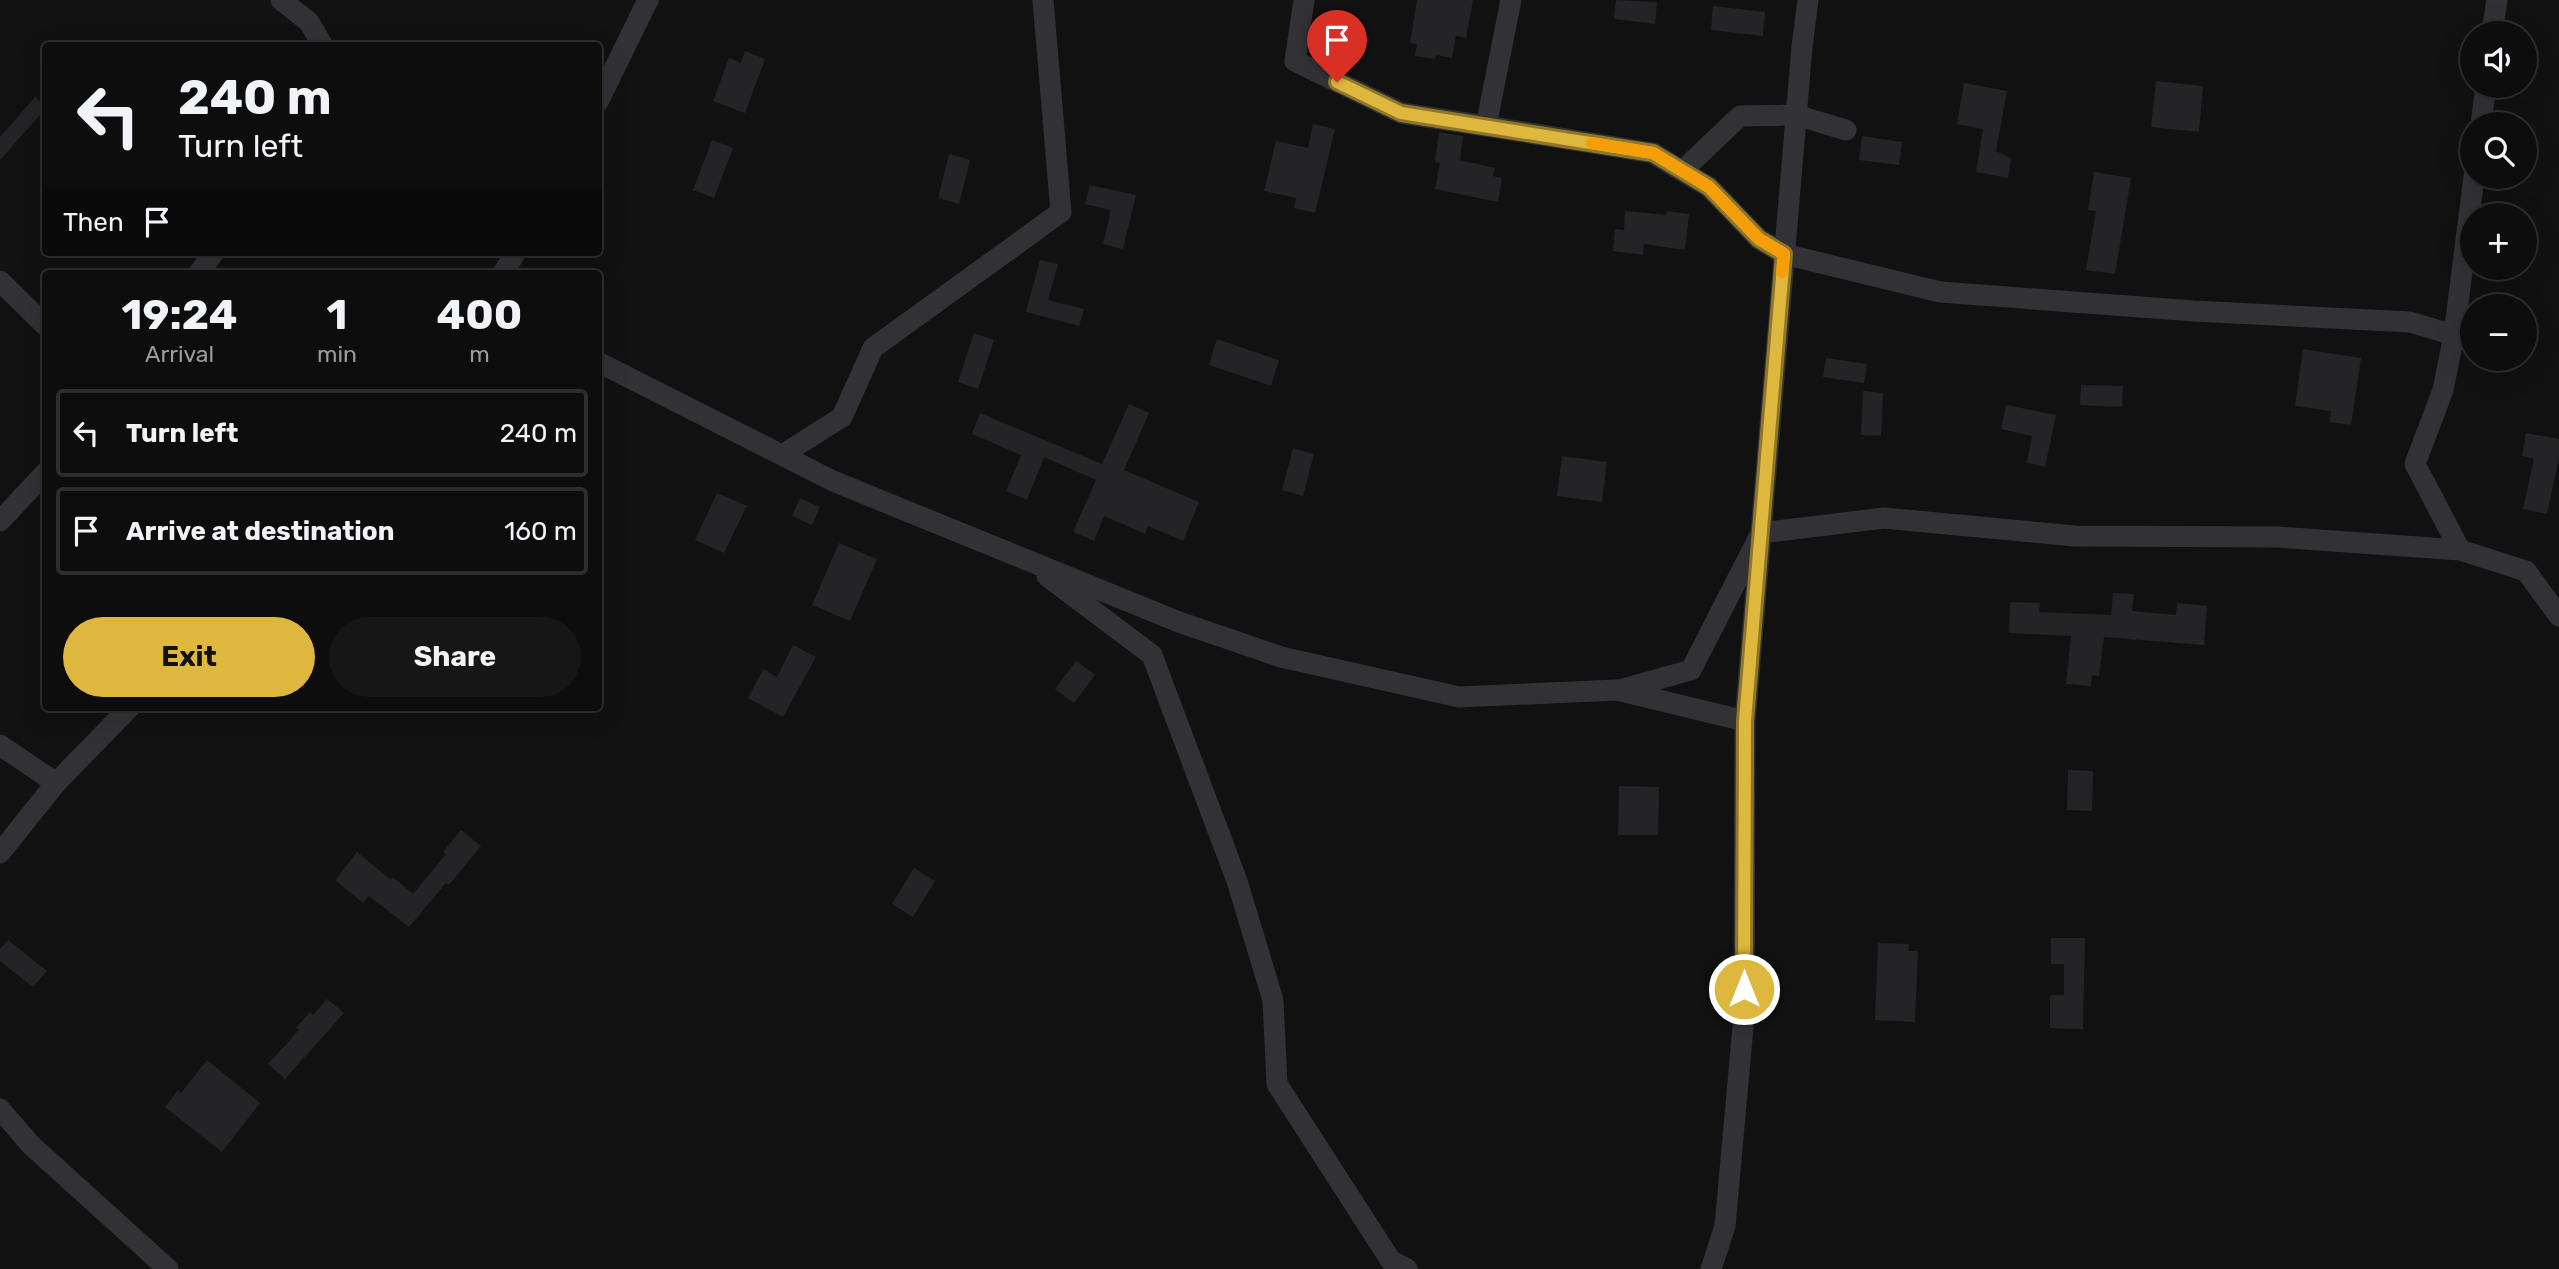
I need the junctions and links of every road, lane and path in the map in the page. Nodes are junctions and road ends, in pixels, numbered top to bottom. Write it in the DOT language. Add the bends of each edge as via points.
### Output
graph roads {
  1 [pos="281,0"];
  2 [pos="648,0"];
  3 [pos="1043,0"];
  4 [pos="1304,0"];
  5 [pos="1511,0"];
  6 [pos="1808,0"];
  7 [pos="2497,0"];
  8 [pos="2494,21"];
  9 [pos="321,42"];
  10 [pos="602,94"];
  11 [pos="1796,115"];
  12 [pos="1486,126"];
  13 [pos="1846,130"];
  14 [pos="1682,171"];
  15 [pos="2472,189"];
  16 [pos="1784,254"];
  17 [pos="0,281"];
  18 [pos="42,322"];
  19 [pos="2454,335"];
  20 [pos="602,364"];
  21 [pos="782,455"];
  22 [pos="42,476"];
  23 [pos="0,521"];
  24 [pos="1761,533"];
  25 [pos="2460,550"];
  26 [pos="1025,559"];
  27 [pos="2559,616"];
  28 [pos="1617,690"];
  29 [pos="126,711"];
  30 [pos="1745,721"];
  31 [pos="0,745"];
  32 [pos="56,783"];
  33 [pos="0,853"];
  34 [pos="0,1109"];
  35 [pos="168,1269"];
  36 [pos="1407,1269"];
  37 [pos="1711,1269"];
  1 -- 9 [label="street" via="309,22"];
  2 -- 10 [label="street"];
  3 -- 21 [label="street" via="1061,212 873,348 842,417"];
  4 -- 12 [label="street" via="1295,61 1401,113"];
  5 -- 12 [label="street"];
  6 -- 11 [label="street"];
  7 -- 8 [label="street"];
  11 -- 13 [label="street"];
  11 -- 14 [label="street" via="1740,116"];
  11 -- 16 [label="street"];
  12 -- 14 [label="street" via="1653,153"];
  14 -- 16 [label="street" via="1709,187 1759,239"];
  15 -- 19 [label="street"];
  16 -- 19 [label="street" via="1940,292 2410,322"];
  16 -- 24 [label="street"];
  17 -- 18 [label="street"];
  19 -- 25 [label="street" via="2443,390 2415,464"];
  20 -- 21 [label="street"];
  21 -- 26 [label="street" via="833,481"];
  22 -- 23 [label="street"];
  24 -- 25 [label="street" via="1884,518 2075,536 2277,537"];
  24 -- 28 [label="street" via="1691,670"];
  24 -- 30 [label="street"];
  25 -- 27 [label="street" via="2526,571"];
  26 -- 28 [label="street" via="1179,622 1281,657 1445,694"];
  26 -- 36 [label="street" via="1152,655 1237,881 1273,1000 1277,1084 1391,1261"];
  28 -- 30 [label="street"];
  29 -- 32 [label="street"];
  30 -- 37 [label="street" via="1744,1016 1725,1226"];
  31 -- 32 [label="street"];
  32 -- 33 [label="street"];
  34 -- 35 [label="street" via="31,1145"];
}
